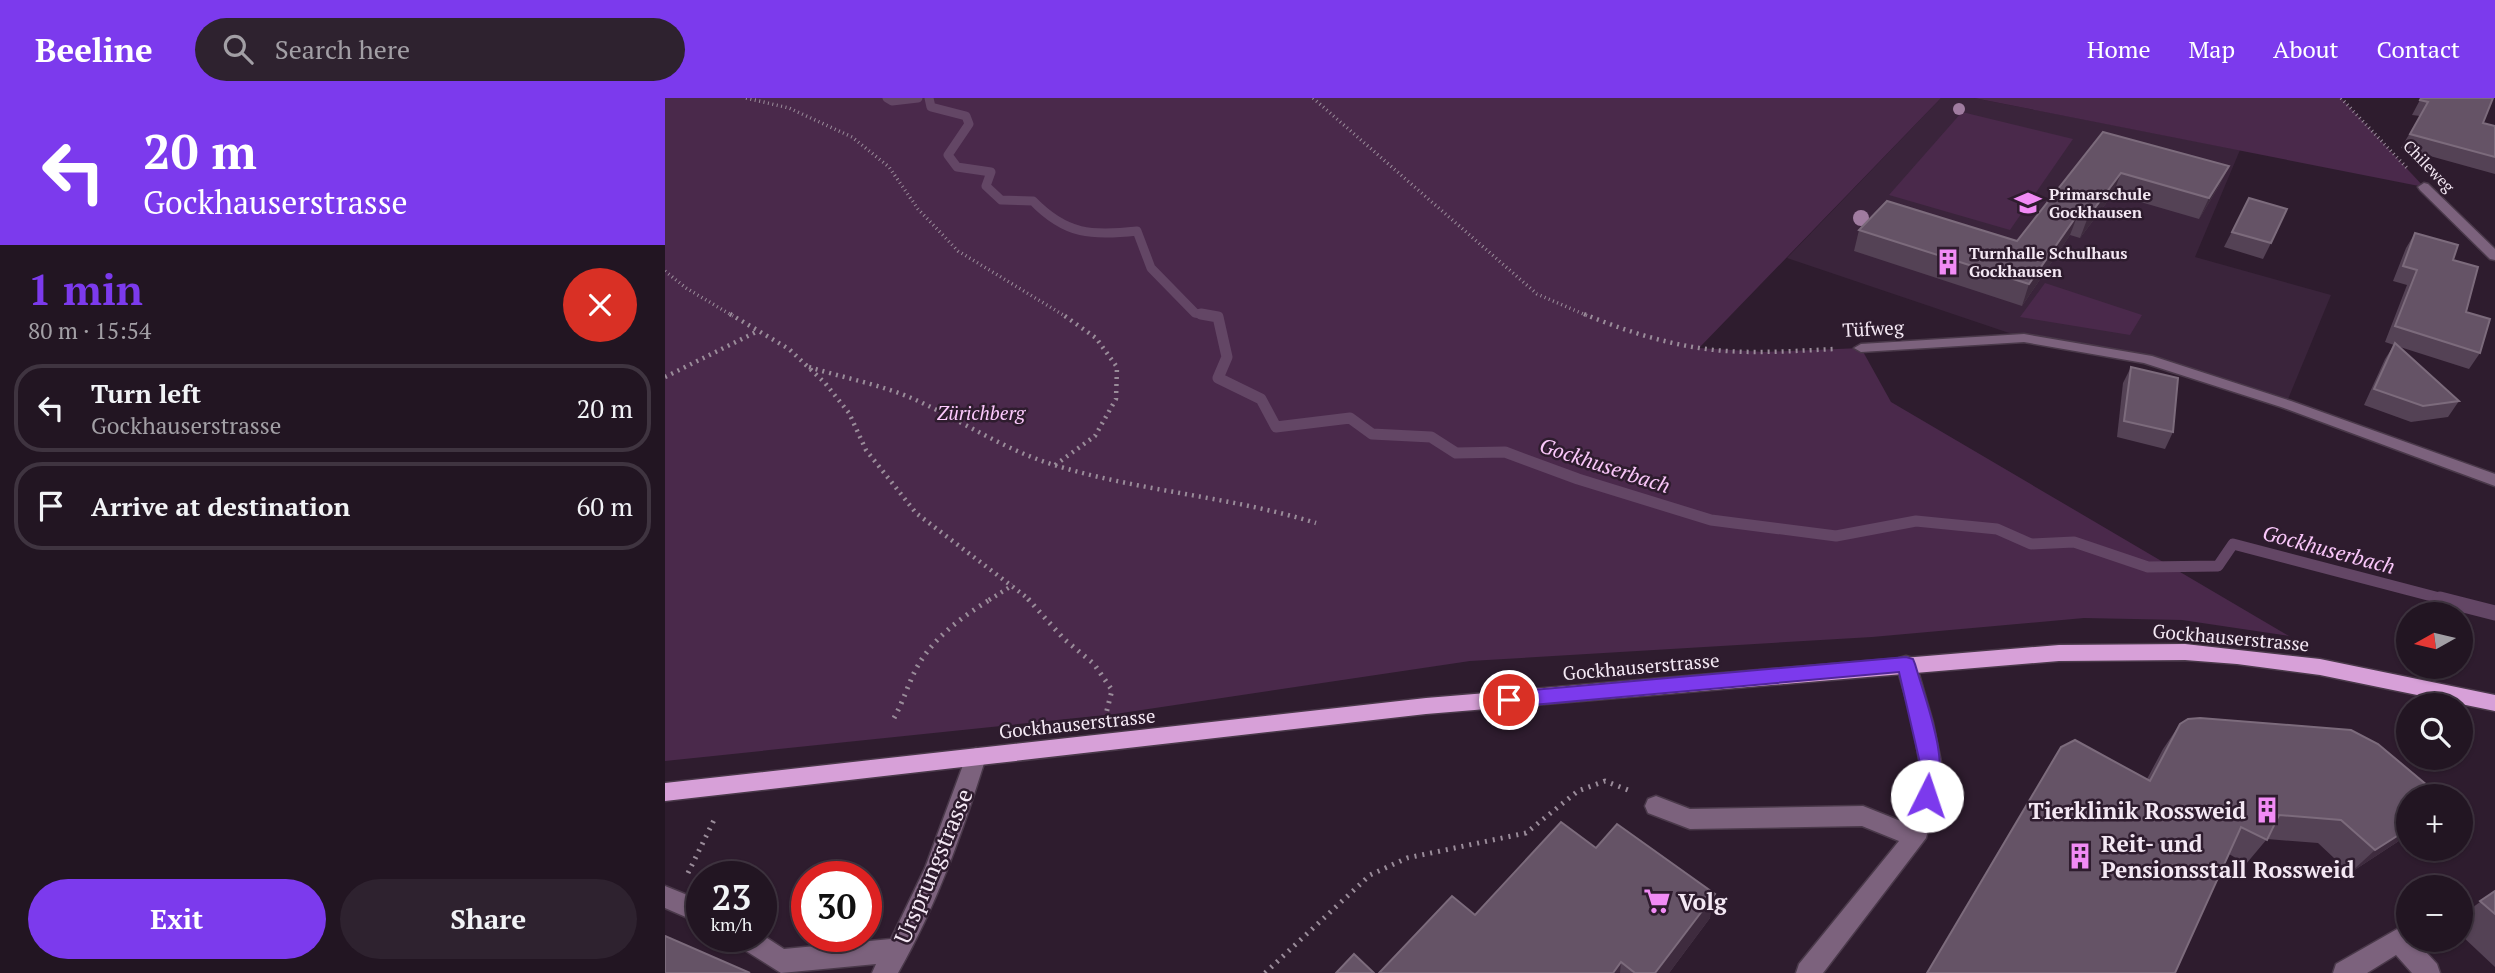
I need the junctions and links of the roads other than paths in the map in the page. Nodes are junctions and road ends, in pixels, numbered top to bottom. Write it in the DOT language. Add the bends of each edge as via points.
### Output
graph roads {
  1 [pos="2424,187"];
  2 [pos="2495,256"];
  3 [pos="1861,348"];
  4 [pos="2495,480"];
  5 [pos="1906,664"];
  6 [pos="2495,703"];
  7 [pos="977,757"];
  8 [pos="665,792"];
  9 [pos="1656,806"];
  10 [pos="1915,838"];
  11 [pos="665,897"];
  12 [pos="686,905"];
  13 [pos="898,950"];
  14 [pos="767,952"];
  15 [pos="884,973"];
  16 [pos="1808,973"];
  17 [pos="2345,973"];
  18 [pos="2428,973"];
  1 -- 2 [label="street, Chileweg"];
  3 -- 4 [label="street, Tüfweg" via="2024,338 2147,359"];
  5 -- 6 [label="main road, Gockhauserstrasse" via="2059,653 2185,652 2320,667"];
  5 -- 7 [label="main road, Gockhauserstrasse" via="1426,706"];
  5 -- 10 [label="street" via="1932,772"];
  7 -- 8 [label="main road, Gockhauserstrasse"];
  7 -- 13 [label="street, Ursprungstrasse" via="951,836"];
  9 -- 10 [label="street" via="1690,819 1863,816"];
  10 -- 16 [label="street"];
  11 -- 12 [label="street"];
  13 -- 14 [label="street" via="781,961"];
  13 -- 15 [label="street, Ursprungstrasse"];
  17 -- 18 [label="street" via="2399,940"];
}
